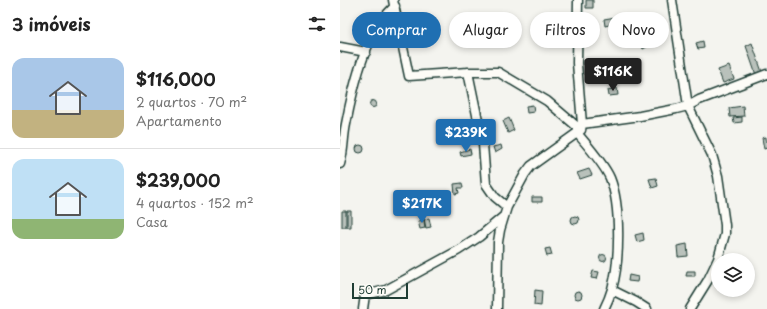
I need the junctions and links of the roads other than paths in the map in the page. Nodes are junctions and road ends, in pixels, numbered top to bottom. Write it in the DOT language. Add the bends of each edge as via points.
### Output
graph roads {
  1 [pos="578,0"];
  2 [pos="672,0"];
  3 [pos="394,3"];
  4 [pos="340,47"];
  5 [pos="366,52"];
  6 [pos="468,72"];
  7 [pos="767,74"];
  8 [pos="688,106"];
  9 [pos="580,129"];
  10 [pos="340,164"];
  11 [pos="507,207"];
  12 [pos="504,216"];
  13 [pos="612,290"];
  14 [pos="363,309"];
  15 [pos="497,309"];
  16 [pos="604,309"];
  17 [pos="647,309"];
  18 [pos="690,309"];
  1 -- 9 [label="street"];
  2 -- 8 [label="street"];
  3 -- 5 [label="street" via="374,33"];
  3 -- 6 [label="street" via="409,76"];
  4 -- 5 [label="street"];
  5 -- 10 [label="street" via="345,126"];
  6 -- 9 [label="street" via="498,72 504,75 547,101"];
  6 -- 11 [label="street" via="483,144 486,184"];
  7 -- 8 [label="street"];
  8 -- 9 [label="street"];
  8 -- 18 [label="street" via="712,155 726,225 718,259"];
  9 -- 11 [label="street" via="532,166"];
  9 -- 13 [label="street" via="610,177 614,193 618,244"];
  11 -- 12 [label="street"];
  12 -- 14 [label="street" via="459,250 386,290 365,295"];
  12 -- 15 [label="street" via="498,242"];
  13 -- 16 [label="street"];
  13 -- 17 [label="street"];
}
